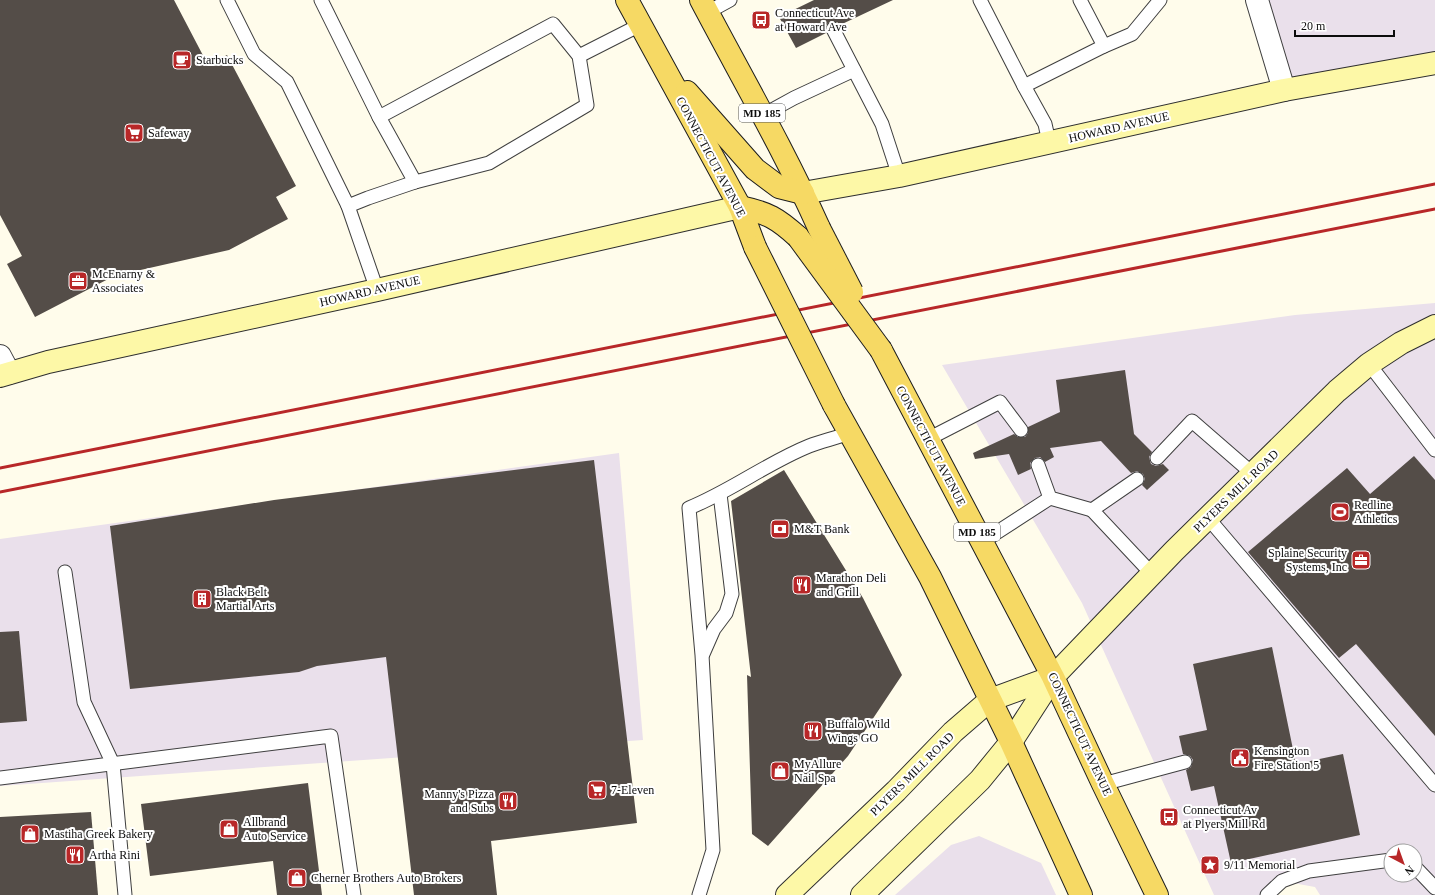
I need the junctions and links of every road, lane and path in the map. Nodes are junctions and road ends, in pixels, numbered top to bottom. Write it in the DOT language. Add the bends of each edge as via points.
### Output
graph roads {
  1 [pos="227,0"];
  2 [pos="321,0"];
  3 [pos="627,0"];
  4 [pos="730,0"];
  5 [pos="980,0"];
  6 [pos="1080,0"];
  7 [pos="1160,0"];
  8 [pos="1257,0"];
  9 [pos="704,6"];
  10 [pos="640,25"];
  11 [pos="832,29"];
  12 [pos="1104,46"];
  13 [pos="580,56"];
  14 [pos="660,60"];
  15 [pos="1435,63"];
  16 [pos="854,70"];
  17 [pos="1024,86"];
  18 [pos="1284,90"];
  19 [pos="763,115"];
  20 [pos="379,117"];
  21 [pos="1049,142"];
  22 [pos="899,176"];
  23 [pos="415,182"];
  24 [pos="803,193"];
  25 [pos="348,206"];
  26 [pos="740,208"];
  27 [pos="377,290"];
  28 [pos="1435,326"];
  29 [pos="881,350"];
  30 [pos="1369,364"];
  31 [pos="3,369"];
  32 [pos="1021,430"];
  33 [pos="849,433"];
  34 [pos="928,439"];
  35 [pos="1435,450"];
  36 [pos="1158,458"];
  37 [pos="1038,465"];
  38 [pos="1253,474"];
  39 [pos="1137,480"];
  40 [pos="720,494"];
  41 [pos="1050,498"];
  42 [pos="1092,510"];
  43 [pos="1208,518"];
  44 [pos="982,542"];
  45 [pos="66,572"];
  46 [pos="1152,574"];
  47 [pos="702,655"];
  48 [pos="1053,677"];
  49 [pos="990,700"];
  50 [pos="1011,742"];
  51 [pos="1185,762"];
  52 [pos="113,764"];
  53 [pos="0,778"];
  54 [pos="1103,784"];
  55 [pos="1435,785"];
  56 [pos="1383,861"];
  57 [pos="1423,875"];
  58 [pos="1435,888"];
  59 [pos="125,895"];
  60 [pos="354,895"];
  61 [pos="700,895"];
  62 [pos="787,895"];
  63 [pos="862,895"];
  64 [pos="1081,895"];
  65 [pos="1157,895"];
  66 [pos="1267,895"];
  1 -- 25 [label="lane" via="254,54 287,82"];
  2 -- 20 [label="lane"];
  3 -- 10 [label="main road, CONNECTICUT AVENUE"];
  4 -- 9 [label="lane"];
  5 -- 17 [label="lane"];
  6 -- 12 [label="lane"];
  7 -- 12 [label="lane" via="1132,34"];
  8 -- 18 [label="street"];
  9 -- 19 [label="main road, CONNECTICUT AVENUE / MD 185"];
  10 -- 13 [label="lane"];
  10 -- 14 [label="main road, CONNECTICUT AVENUE"];
  11 -- 16 [label="lane"];
  12 -- 17 [label="lane"];
  13 -- 20 [label="lane" via="553,24"];
  13 -- 23 [label="lane" via="587,105 489,163"];
  14 -- 24 [label="main road" via="755,169 779,187"];
  14 -- 26 [label="main road, CONNECTICUT AVENUE"];
  15 -- 18 [label="street, HOWARD AVENUE"];
  16 -- 19 [label="lane"];
  16 -- 22 [label="lane" via="882,124"];
  17 -- 21 [label="lane" via="1045,124"];
  18 -- 21 [label="street, HOWARD AVENUE"];
  19 -- 24 [label="main road, CONNECTICUT AVENUE / MD 185"];
  20 -- 23 [label="lane"];
  21 -- 22 [label="street, HOWARD AVENUE"];
  22 -- 24 [label="street, HOWARD AVENUE"];
  23 -- 25 [label="lane"];
  24 -- 29 [label="main road, CONNECTICUT AVENUE / MD 185, bridge"];
  25 -- 27 [label="lane"];
  26 -- 27 [label="street, HOWARD AVENUE"];
  26 -- 29 [label="main road, bridge" via="761,212 781,222 798,237"];
  26 -- 33 [label="main road, CONNECTICUT AVENUE, bridge" via="755,247"];
  27 -- 31 [label="street, HOWARD AVENUE" via="48,362"];
  28 -- 30 [label="street, PLYERS MILL ROAD" via="1401,343"];
  29 -- 34 [label="main road, CONNECTICUT AVENUE / MD 185"];
  30 -- 35 [label="lane"];
  30 -- 38 [label="street, PLYERS MILL ROAD" via="1337,391"];
  32 -- 34 [label="lane" via="1000,402"];
  33 -- 40 [label="lane" via="809,446 775,462"];
  33 -- 49 [label="main road, CONNECTICUT AVENUE" via="930,577"];
  34 -- 44 [label="main road, CONNECTICUT AVENUE / MD 185"];
  36 -- 38 [label="lane" via="1192,421"];
  37 -- 41 [label="lane"];
  38 -- 43 [label="street, PLYERS MILL ROAD"];
  39 -- 42 [label="lane"];
  40 -- 47 [label="lane" via="732,594 726,614 714,629"];
  40 -- 47 [label="lane" via="689,508"];
  41 -- 42 [label="lane"];
  41 -- 44 [label="lane"];
  42 -- 46 [label="lane"];
  43 -- 46 [label="street, PLYERS MILL ROAD"];
  43 -- 55 [label="lane"];
  44 -- 48 [label="main road, CONNECTICUT AVENUE / MD 185"];
  45 -- 52 [label="lane" via="84,702"];
  46 -- 48 [label="street, PLYERS MILL ROAD"];
  47 -- 61 [label="lane" via="713,850"];
  48 -- 49 [label="street, PLYERS MILL ROAD"];
  48 -- 50 [label="street, PLYERS MILL ROAD"];
  48 -- 54 [label="main road, CONNECTICUT AVENUE / MD 185"];
  49 -- 50 [label="main road, CONNECTICUT AVENUE"];
  49 -- 62 [label="street, PLYERS MILL ROAD" via="953,732 896,791"];
  50 -- 63 [label="street, PLYERS MILL ROAD" via="980,780"];
  50 -- 64 [label="main road, CONNECTICUT AVENUE"];
  51 -- 54 [label="lane"];
  52 -- 53 [label="lane"];
  52 -- 59 [label="lane"];
  52 -- 60 [label="lane" via="331,736"];
  54 -- 65 [label="main road, CONNECTICUT AVENUE / MD 185"];
  56 -- 66 [label="lane" via="1309,871 1282,881"];
  57 -- 58 [label="lane"];
}
